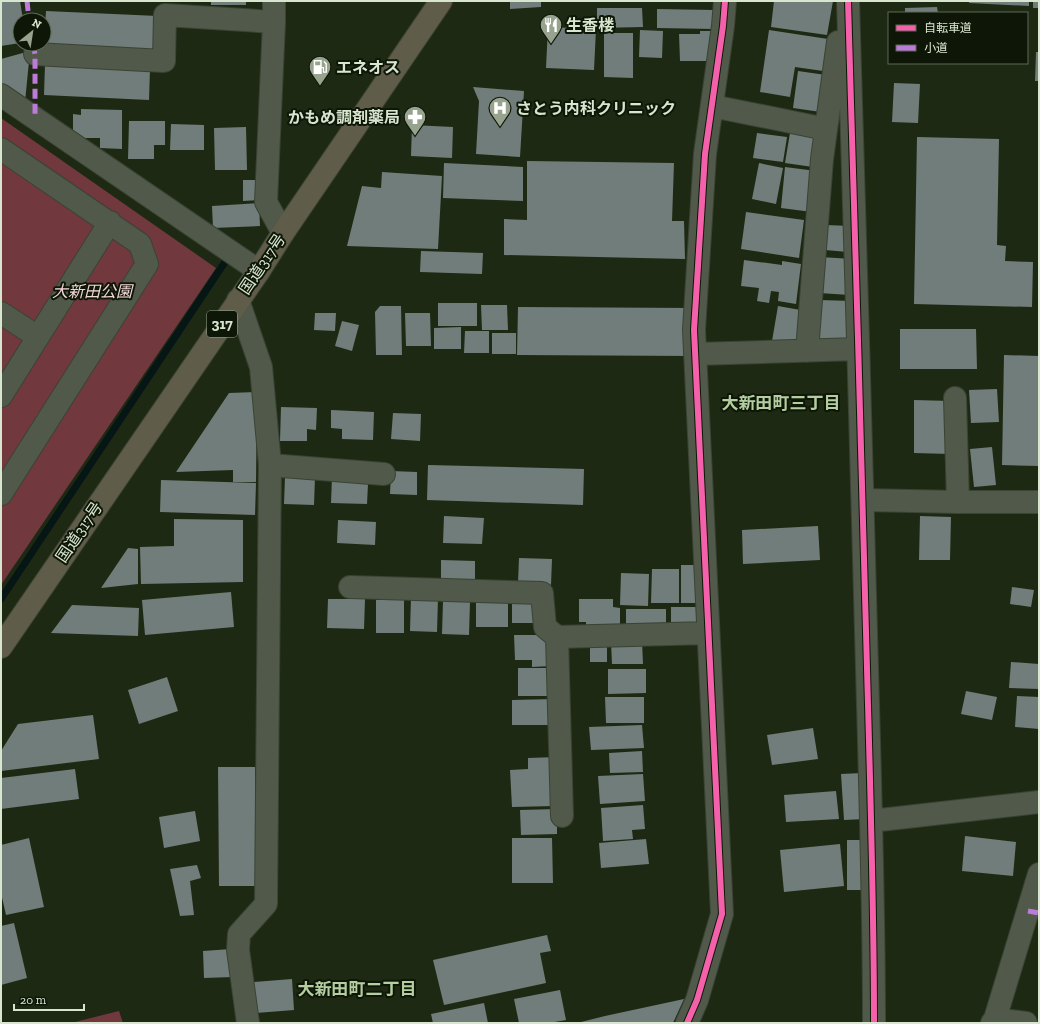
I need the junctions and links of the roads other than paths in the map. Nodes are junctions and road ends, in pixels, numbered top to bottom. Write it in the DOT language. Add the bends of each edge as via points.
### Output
graph roads {
  1 [pos="441,1"];
  2 [pos="725,1"];
  3 [pos="846,1"];
  4 [pos="274,11"];
  5 [pos="34,54"];
  6 [pos="1,95"];
  7 [pos="712,106"];
  8 [pos="826,129"];
  9 [pos="1,149"];
  10 [pos="110,222"];
  11 [pos="283,233"];
  12 [pos="259,271"];
  13 [pos="238,300"];
  14 [pos="1,313"];
  15 [pos="38,337"];
  16 [pos="858,349"];
  17 [pos="807,351"];
  18 [pos="695,354"];
  19 [pos="1,396"];
  20 [pos="955,398"];
  21 [pos="270,465"];
  22 [pos="384,474"];
  23 [pos="1,494"];
  24 [pos="864,500"];
  25 [pos="958,502"];
  26 [pos="1039,502"];
  27 [pos="350,587"];
  28 [pos="708,633"];
  29 [pos="557,637"];
  30 [pos="1,646"];
  31 [pos="1039,802"];
  32 [pos="562,816"];
  33 [pos="871,821"];
  34 [pos="1039,874"];
  35 [pos="994,1021"];
  36 [pos="248,1023"];
  37 [pos="686,1023"];
  38 [pos="874,1023"];
  39 [pos="1026,1023"];
  1 -- 11 [label="highway, 国道317号 / 317"];
  2 -- 7 [label="street"];
  3 -- 8 [label="street"];
  3 -- 16 [label="street"];
  4 -- 5 [label="street" via="165,16 164,61"];
  4 -- 11 [label="street" via="266,202"];
  6 -- 12 [label="street"];
  7 -- 8 [label="street"];
  7 -- 18 [label="street" via="705,154 694,330"];
  8 -- 17 [label="street"];
  9 -- 10 [label="street"];
  10 -- 15 [label="street"];
  10 -- 23 [label="street" via="140,244 147,264"];
  11 -- 12 [label="highway, 国道317号 / 317"];
  12 -- 13 [label="highway, 国道317号 / 317"];
  13 -- 21 [label="street" via="261,367"];
  13 -- 30 [label="highway, 国道317号 / 317"];
  14 -- 15 [label="street"];
  15 -- 19 [label="street"];
  16 -- 17 [label="street"];
  16 -- 24 [label="street"];
  17 -- 18 [label="street"];
  18 -- 28 [label="street"];
  20 -- 25 [label="street"];
  21 -- 22 [label="street"];
  21 -- 36 [label="street" via="266,904 239,934 238,950"];
  24 -- 25 [label="street"];
  24 -- 33 [label="street"];
  25 -- 26 [label="street"];
  27 -- 29 [label="street" via="542,593 545,627"];
  28 -- 29 [label="street"];
  28 -- 37 [label="street" via="722,914 697,1000"];
  29 -- 32 [label="street"];
  31 -- 33 [label="street"];
  33 -- 38 [label="street"];
  34 -- 35 [label="street"];
  35 -- 39 [label="street"];
}
